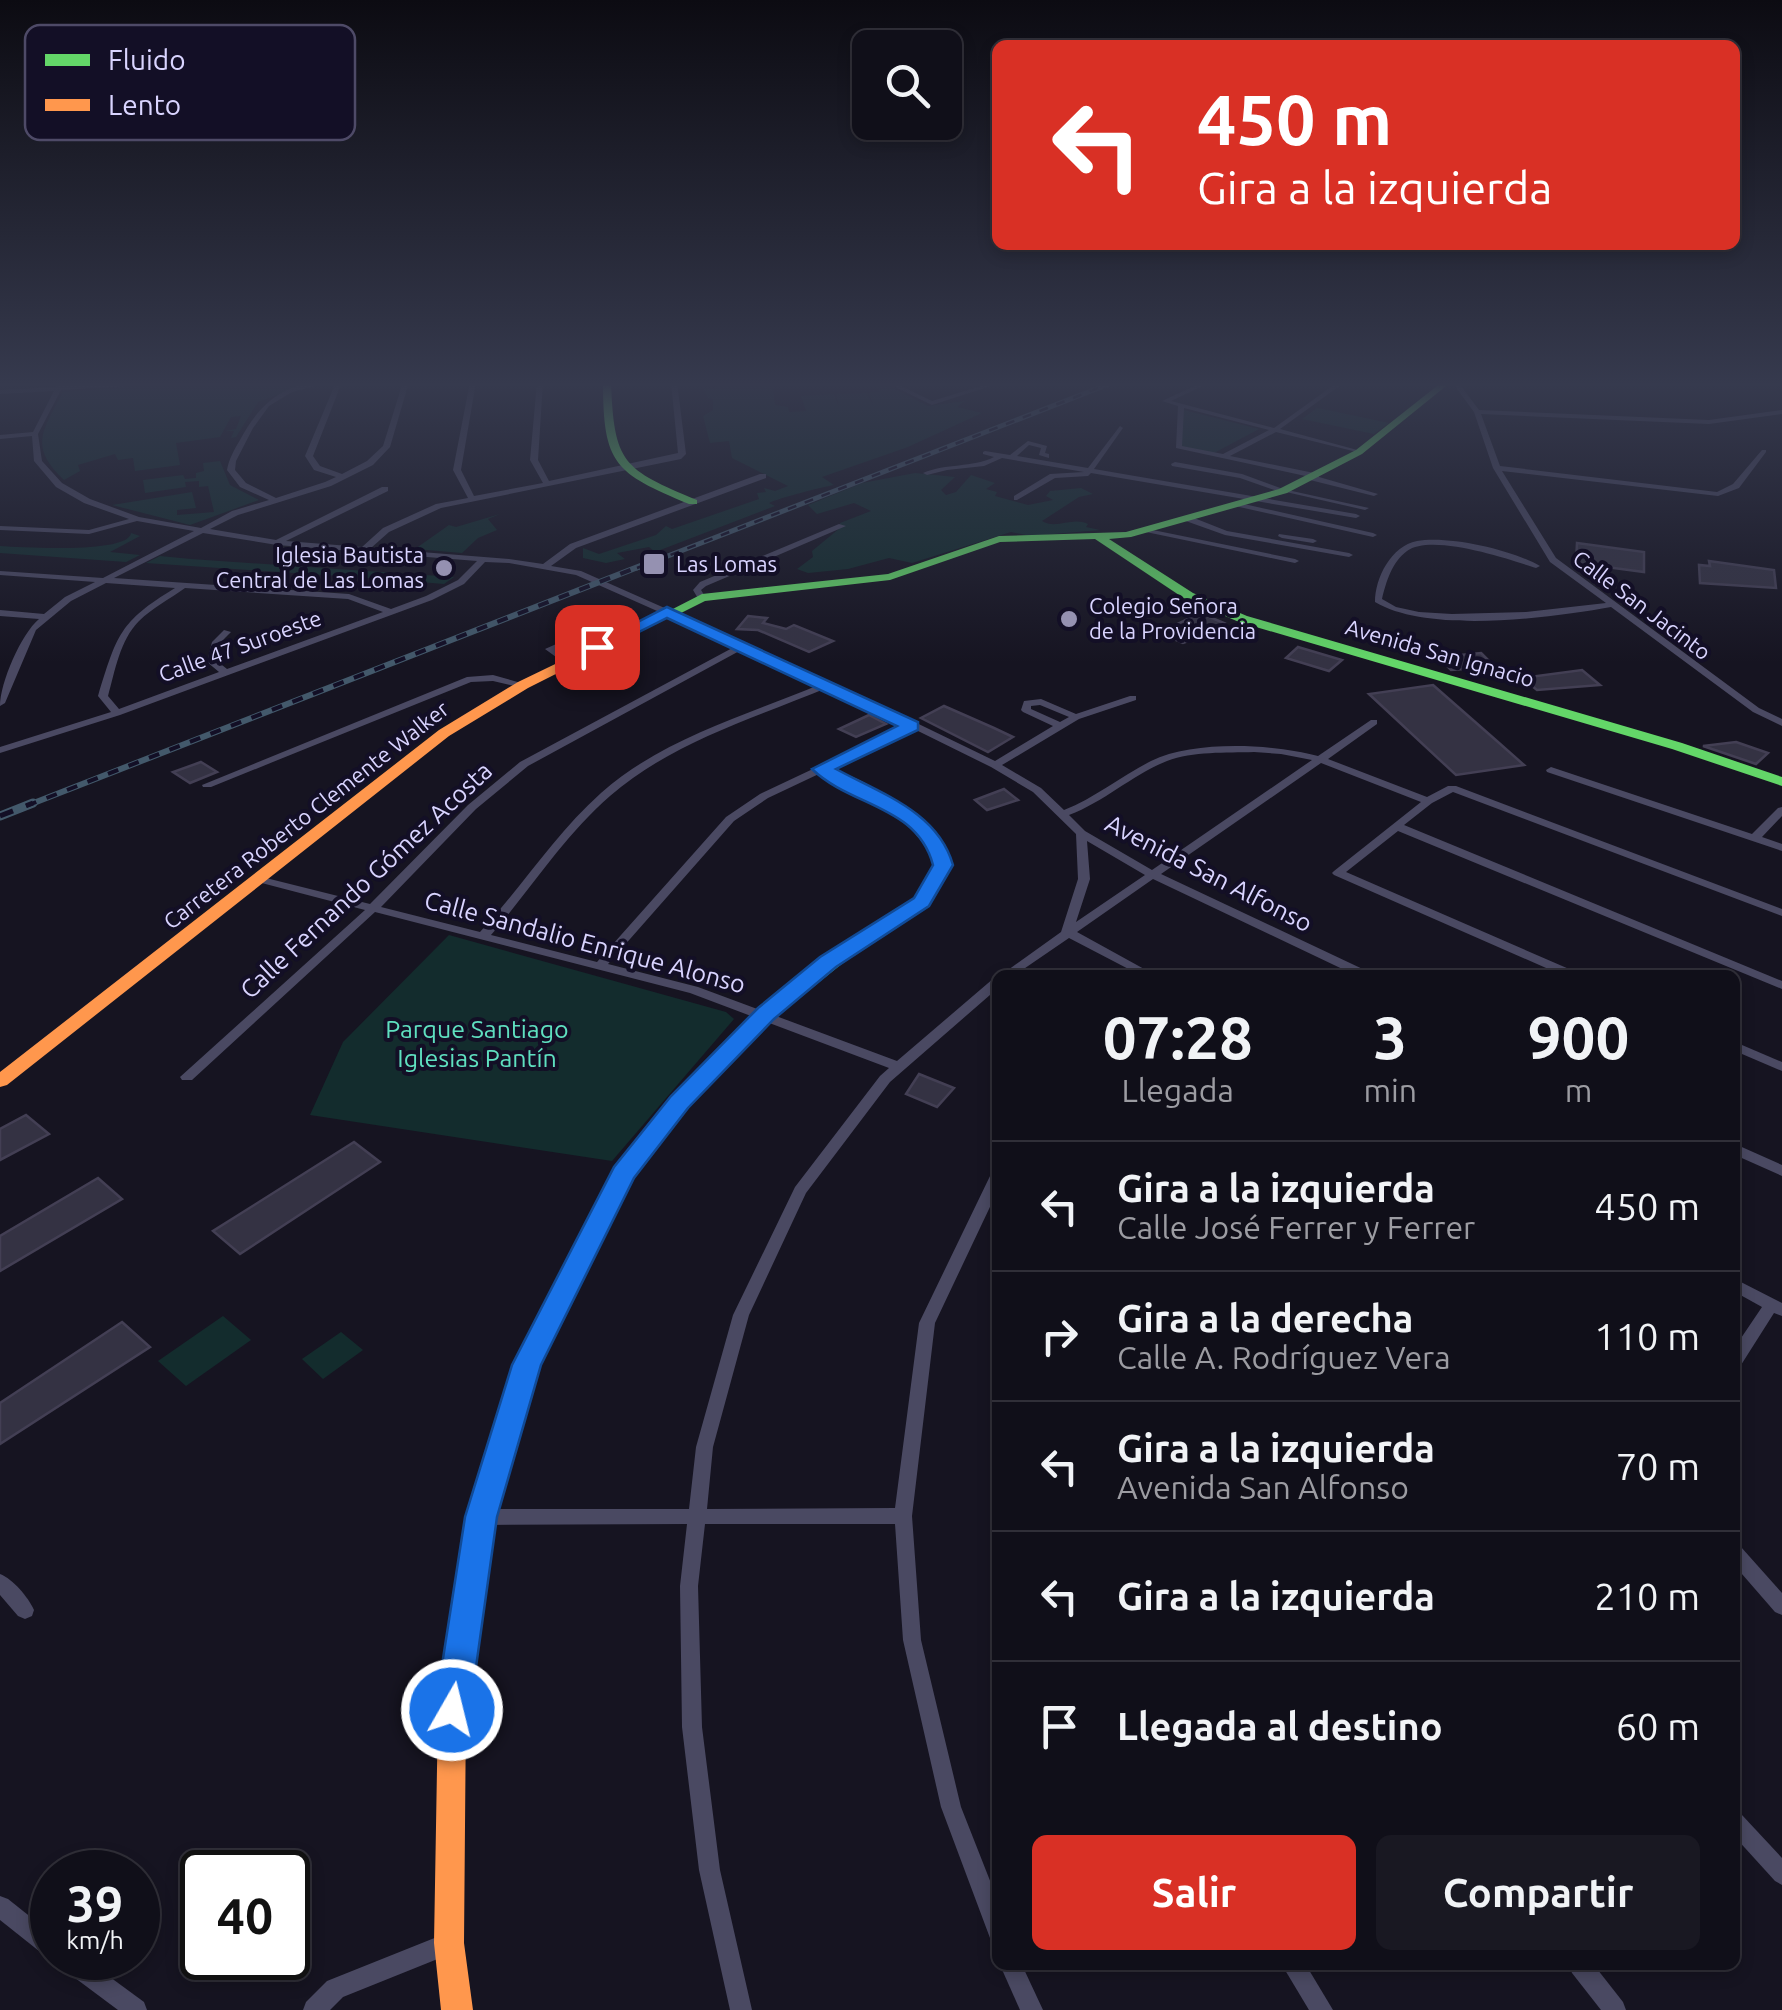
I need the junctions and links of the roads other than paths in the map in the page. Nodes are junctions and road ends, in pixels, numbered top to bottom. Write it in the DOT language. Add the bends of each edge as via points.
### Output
graph roads {
  1 [pos="51,476"];
  2 [pos="236,476"];
  3 [pos="338,476"];
  4 [pos="348,476"];
  5 [pos="461,476"];
  6 [pos="542,476"];
  7 [pos="593,476"];
  8 [pos="632,476"];
  9 [pos="764,476"];
  10 [pos="1055,476"];
  11 [pos="1125,476"];
  12 [pos="1241,476"];
  13 [pos="1310,476"];
  14 [pos="1502,476"];
  15 [pos="1563,476"];
  16 [pos="1744,476"];
  17 [pos="1315,477"];
  18 [pos="344,478"];
  19 [pos="546,484"];
  20 [pos="386,488"];
  21 [pos="1284,491"];
  22 [pos="1374,494"];
  23 [pos="471,497"];
  24 [pos="1016,498"];
  25 [pos="1260,498"];
  26 [pos="276,500"];
  27 [pos="693,502"];
  28 [pos="1238,504"];
  29 [pos="1365,508"];
  30 [pos="1356,516"];
  31 [pos="137,518"];
  32 [pos="1186,518"];
  33 [pos="0,525"];
  34 [pos="842,526"];
  35 [pos="1146,530"];
  36 [pos="198,532"];
  37 [pos="1374,535"];
  38 [pos="1099,537"];
  39 [pos="1312,541"];
  40 [pos="278,543"];
  41 [pos="570,548"];
  42 [pos="362,551"];
  43 [pos="1350,555"];
  44 [pos="483,560"];
  45 [pos="509,561"];
  46 [pos="1295,561"];
  47 [pos="546,566"];
  48 [pos="1536,566"];
  49 [pos="0,573"];
  50 [pos="578,573"];
  51 [pos="103,580"];
  52 [pos="184,586"];
  53 [pos="702,598"];
  54 [pos="1609,605"];
  55 [pos="392,612"];
  56 [pos="667,612"];
  57 [pos="0,614"];
  58 [pos="44,617"];
  59 [pos="227,632"];
  60 [pos="744,645"];
  61 [pos="226,673"];
  62 [pos="829,684"];
  63 [pos="522,685"];
  64 [pos="1134,698"];
  65 [pos="0,703"];
  66 [pos="117,713"];
  67 [pos="1076,717"];
  68 [pos="1374,722"];
  69 [pos="1782,723"];
  70 [pos="912,726"];
  71 [pos="1060,726"];
  72 [pos="0,750"];
  73 [pos="1321,759"];
  74 [pos="994,765"];
  75 [pos="822,769"];
  76 [pos="1551,770"];
  77 [pos="1782,782"];
  78 [pos="206,785"];
  79 [pos="1428,801"];
  80 [pos="1782,810"];
  81 [pos="1063,814"];
  82 [pos="1396,826"];
  83 [pos="1082,833"];
  84 [pos="1755,838"];
  85 [pos="1782,848"];
  86 [pos="1153,876"];
  87 [pos="258,879"];
  88 [pos="372,909"];
  89 [pos="1782,913"];
  90 [pos="1067,932"];
  91 [pos="482,936"];
  92 [pos="600,966"];
  93 [pos="1013,970"];
  94 [pos="1139,970"];
  95 [pos="1354,970"];
  96 [pos="1561,970"];
  97 [pos="1782,985"];
  98 [pos="992,986"];
  99 [pos="766,1014"];
  100 [pos="1740,1048"];
  101 [pos="894,1066"];
  102 [pos="1782,1067"];
  103 [pos="187,1077"];
  104 [pos="0,1081"];
  105 [pos="1740,1151"];
  106 [pos="1782,1171"];
  107 [pos="992,1187"];
  108 [pos="1740,1288"];
  109 [pos="1777,1307"];
  110 [pos="1740,1354"];
  111 [pos="903,1516"];
  112 [pos="481,1517"];
  113 [pos="692,1518"];
  114 [pos="1740,1559"];
  115 [pos="0,1582"];
  116 [pos="1782,1606"];
  117 [pos="25,1610"];
  118 [pos="1740,1828"];
  119 [pos="1782,1874"];
  120 [pos="0,1908"];
  121 [pos="992,1915"];
  122 [pos="30,1930"];
  123 [pos="449,1943"];
  124 [pos="1013,1970"];
  125 [pos="1296,1970"];
  126 [pos="1584,1970"];
  127 [pos="96,1980"];
  128 [pos="136,2010"];
  129 [pos="314,2010"];
  130 [pos="456,2010"];
  131 [pos="740,2010"];
  132 [pos="1032,2010"];
  133 [pos="1322,2010"];
  134 [pos="1615,2010"];
  1 -- 31 [label="street" via="88,501"];
  2 -- 26 [label="street"];
  3 -- 18 [label="street"];
  4 -- 18 [label="street"];
  5 -- 23 [label="street"];
  6 -- 19 [label="street"];
  7 -- 19 [label="street"];
  8 -- 27 [label="street"];
  9 -- 27 [label="street"];
  10 -- 24 [label="street"];
  11 -- 25 [label="street"];
  12 -- 21 [label="street"];
  13 -- 17 [label="street"];
  14 -- 54 [label="street, Calle San Jacinto" via="1553,560"];
  15 -- 16 [label="street" via="1718,494"];
  17 -- 21 [label="street, Carretera Roberto Clemente Walker"];
  17 -- 22 [label="street"];
  18 -- 26 [label="street"];
  19 -- 23 [label="street"];
  20 -- 40 [label="street"];
  21 -- 25 [label="street, Carretera Roberto Clemente Walker"];
  21 -- 29 [label="street"];
  23 -- 42 [label="street" via="408,518"];
  25 -- 28 [label="street, Carretera Roberto Clemente Walker"];
  25 -- 30 [label="street"];
  26 -- 36 [label="street"];
  27 -- 41 [label="street"];
  28 -- 32 [label="street, Carretera Roberto Clemente Walker"];
  28 -- 37 [label="street"];
  31 -- 33 [label="street" via="89,532"];
  31 -- 36 [label="street"];
  32 -- 35 [label="street, Carretera Roberto Clemente Walker"];
  32 -- 39 [label="street"];
  32 -- 43 [label="street" via="1215,531"];
  34 -- 53 [label="street" via="704,584 698,590"];
  35 -- 38 [label="street, Carretera Roberto Clemente Walker"];
  35 -- 46 [label="street"];
  36 -- 40 [label="street"];
  36 -- 51 [label="street"];
  38 -- 53 [label="street, Carretera Roberto Clemente Walker" via="998,539 890,577"];
  38 -- 77 [label="street, Avenida San Ignacio" via="1190,596 1243,620"];
  40 -- 42 [label="street"];
  41 -- 45 [label="street"];
  41 -- 47 [label="street"];
  41 -- 50 [label="street" via="565,556"];
  42 -- 44 [label="street"];
  44 -- 45 [label="street"];
  44 -- 55 [label="street, Calle 47 Suroeste" via="451,588"];
  45 -- 47 [label="street, Avenida San Alfonso"];
  47 -- 50 [label="street, Avenida San Alfonso"];
  48 -- 54 [label="street" via="1463,547 1413,544 1381,580 1378,600 1399,611 1471,618"];
  49 -- 51 [label="street"];
  50 -- 56 [label="street, Avenida San Alfonso"];
  51 -- 52 [label="street"];
  51 -- 58 [label="street"];
  52 -- 55 [label="street" via="348,598"];
  52 -- 66 [label="street" via="124,628 104,696"];
  53 -- 56 [label="street, Carretera Roberto Clemente Walker"];
  54 -- 69 [label="street, Calle San Jacinto"];
  55 -- 61 [label="street, Calle 47 Suroeste"];
  56 -- 60 [label="street, Avenida San Alfonso"];
  56 -- 63 [label="street, Carretera Roberto Clemente Walker"];
  57 -- 58 [label="street"];
  58 -- 65 [label="street" via="24,642"];
  59 -- 61 [label="street" via="216,642 212,662"];
  60 -- 62 [label="street, Avenida San Alfonso"];
  60 -- 88 [label="street, Calle Fernando Gómez Acosta" via="524,764"];
  61 -- 66 [label="street, Calle 47 Suroeste"];
  62 -- 70 [label="street, Avenida San Alfonso"];
  62 -- 91 [label="street" via="680,749 612,788 569,828 520,897"];
  63 -- 78 [label="street" via="482,678 458,683"];
  63 -- 87 [label="street, Carretera Roberto Clemente Walker" via="444,733"];
  64 -- 67 [label="street"];
  66 -- 72 [label="street, Calle 47 Suroeste"];
  67 -- 71 [label="street"];
  67 -- 71 [label="street" via="1027,703 1026,710"];
  68 -- 73 [label="street"];
  70 -- 74 [label="street, Avenida San Alfonso"];
  70 -- 75 [label="street"];
  71 -- 74 [label="street"];
  73 -- 79 [label="street"];
  73 -- 81 [label="street" via="1271,747 1180,754"];
  73 -- 86 [label="street"];
  74 -- 81 [label="street, Avenida San Alfonso"];
  75 -- 92 [label="street" via="730,818"];
  75 -- 99 [label="street" via="919,823 936,841 943,865 922,902 828,962"];
  76 -- 84 [label="street"];
  79 -- 82 [label="street"];
  79 -- 89 [label="street" via="1452,788 1474,793"];
  80 -- 84 [label="street"];
  81 -- 83 [label="street, Avenida San Alfonso"];
  82 -- 96 [label="street" via="1338,873"];
  82 -- 97 [label="street"];
  83 -- 86 [label="street, Avenida San Alfonso"];
  83 -- 90 [label="street" via="1084,879"];
  84 -- 85 [label="street"];
  86 -- 90 [label="street"];
  86 -- 95 [label="street, Avenida San Alfonso"];
  87 -- 88 [label="street, Calle Sandalio Enrique Alonso"];
  87 -- 104 [label="street, Carretera Roberto Clemente Walker"];
  88 -- 91 [label="street, Calle Sandalio Enrique Alonso"];
  88 -- 103 [label="street, Calle Fernando Gómez Acosta"];
  90 -- 93 [label="street"];
  90 -- 94 [label="street"];
  91 -- 92 [label="street, Calle Sandalio Enrique Alonso"];
  92 -- 99 [label="street, Calle Sandalio Enrique Alonso"];
  98 -- 101 [label="street"];
  99 -- 101 [label="street, Calle Sandalio Enrique Alonso"];
  99 -- 112 [label="street" via="679,1102 623,1174 527,1365"];
  100 -- 102 [label="street"];
  101 -- 113 [label="street" via="825,1148 766,1247 718,1377"];
  105 -- 106 [label="street"];
  107 -- 111 [label="street" via="927,1323"];
  108 -- 109 [label="street"];
  109 -- 110 [label="street"];
  111 -- 113 [label="street"];
  111 -- 121 [label="street" via="912,1640 950,1807"];
  112 -- 113 [label="street"];
  112 -- 123 [label="street" via="452,1710"];
  113 -- 131 [label="street" via="687,1686 714,1910"];
  114 -- 116 [label="street"];
  115 -- 117 [label="street"];
  118 -- 119 [label="street"];
  120 -- 122 [label="street"];
  123 -- 129 [label="street" via="336,1990"];
  123 -- 130 [label="street"];
  124 -- 132 [label="street"];
  125 -- 133 [label="street"];
  126 -- 134 [label="street"];
  127 -- 128 [label="street"];
}
